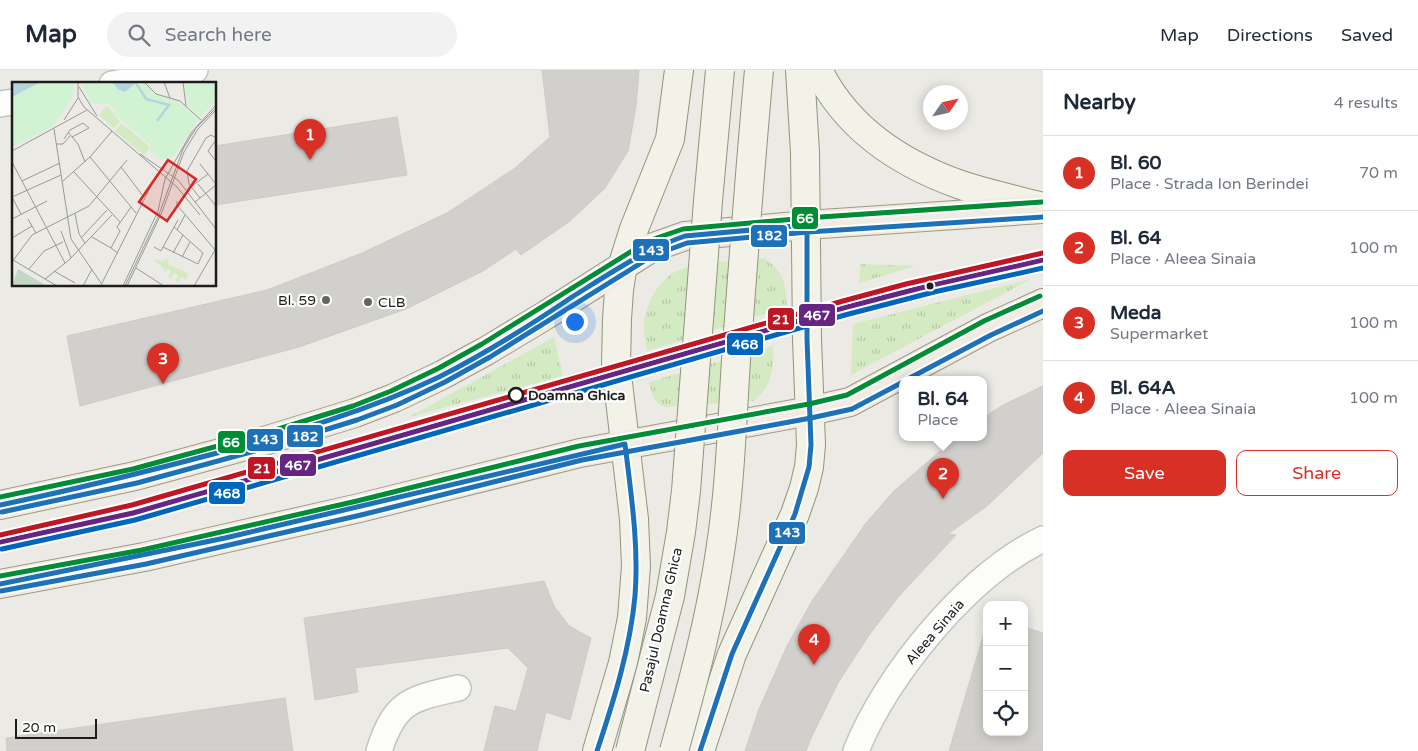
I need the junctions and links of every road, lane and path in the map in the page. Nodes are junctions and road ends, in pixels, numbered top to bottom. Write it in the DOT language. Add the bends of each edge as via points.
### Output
graph roads {
  1 [pos="195,70"];
  2 [pos="679,70"];
  3 [pos="720,70"];
  4 [pos="759,70"];
  5 [pos="800,70"];
  6 [pos="818,70"];
  7 [pos="154,73"];
  8 [pos="120,82"];
  9 [pos="1043,208"];
  10 [pos="807,225"];
  11 [pos="623,264"];
  12 [pos="1043,303"];
  13 [pos="810,411"];
  14 [pos="626,444"];
  15 [pos="0,505"];
  16 [pos="1043,539"];
  17 [pos="0,584"];
  18 [pos="458,688"];
  19 [pos="379,751"];
  20 [pos="597,751"];
  21 [pos="630,751"];
  22 [pos="674,751"];
  23 [pos="700,751"];
  24 [pos="856,751"];
  1 -- 7 [label="street"];
  2 -- 11 [label="main road" via="670,139"];
  3 -- 21 [label="main road, Pasajul Doamna Ghica, bridge" via="681,532 670,596"];
  4 -- 22 [label="main road, bridge" via="720,553 709,614"];
  5 -- 10 [label="main road"];
  6 -- 9 [label="main road" via="863,131 922,170 962,186"];
  7 -- 8 [label="street"];
  9 -- 10 [label="main road"];
  10 -- 11 [label="main road" via="685,236 651,248"];
  10 -- 13 [label="main road"];
  11 -- 14 [label="main road" via="616,366"];
  11 -- 15 [label="main road" via="486,351 442,375 363,410 134,476"];
  12 -- 13 [label="main road" via="988,328 850,402"];
  13 -- 14 [label="main road"];
  13 -- 23 [label="main road" via="811,445 804,488 732,654"];
  14 -- 17 [label="main road" via="144,557"];
  14 -- 20 [label="main road" via="635,528 632,618 623,663"];
  16 -- 24 [label="street, Aleea Sinaia" via="1004,562 945,617 881,701"];
  18 -- 19 [label="street" via="411,702 395,714"];
}
